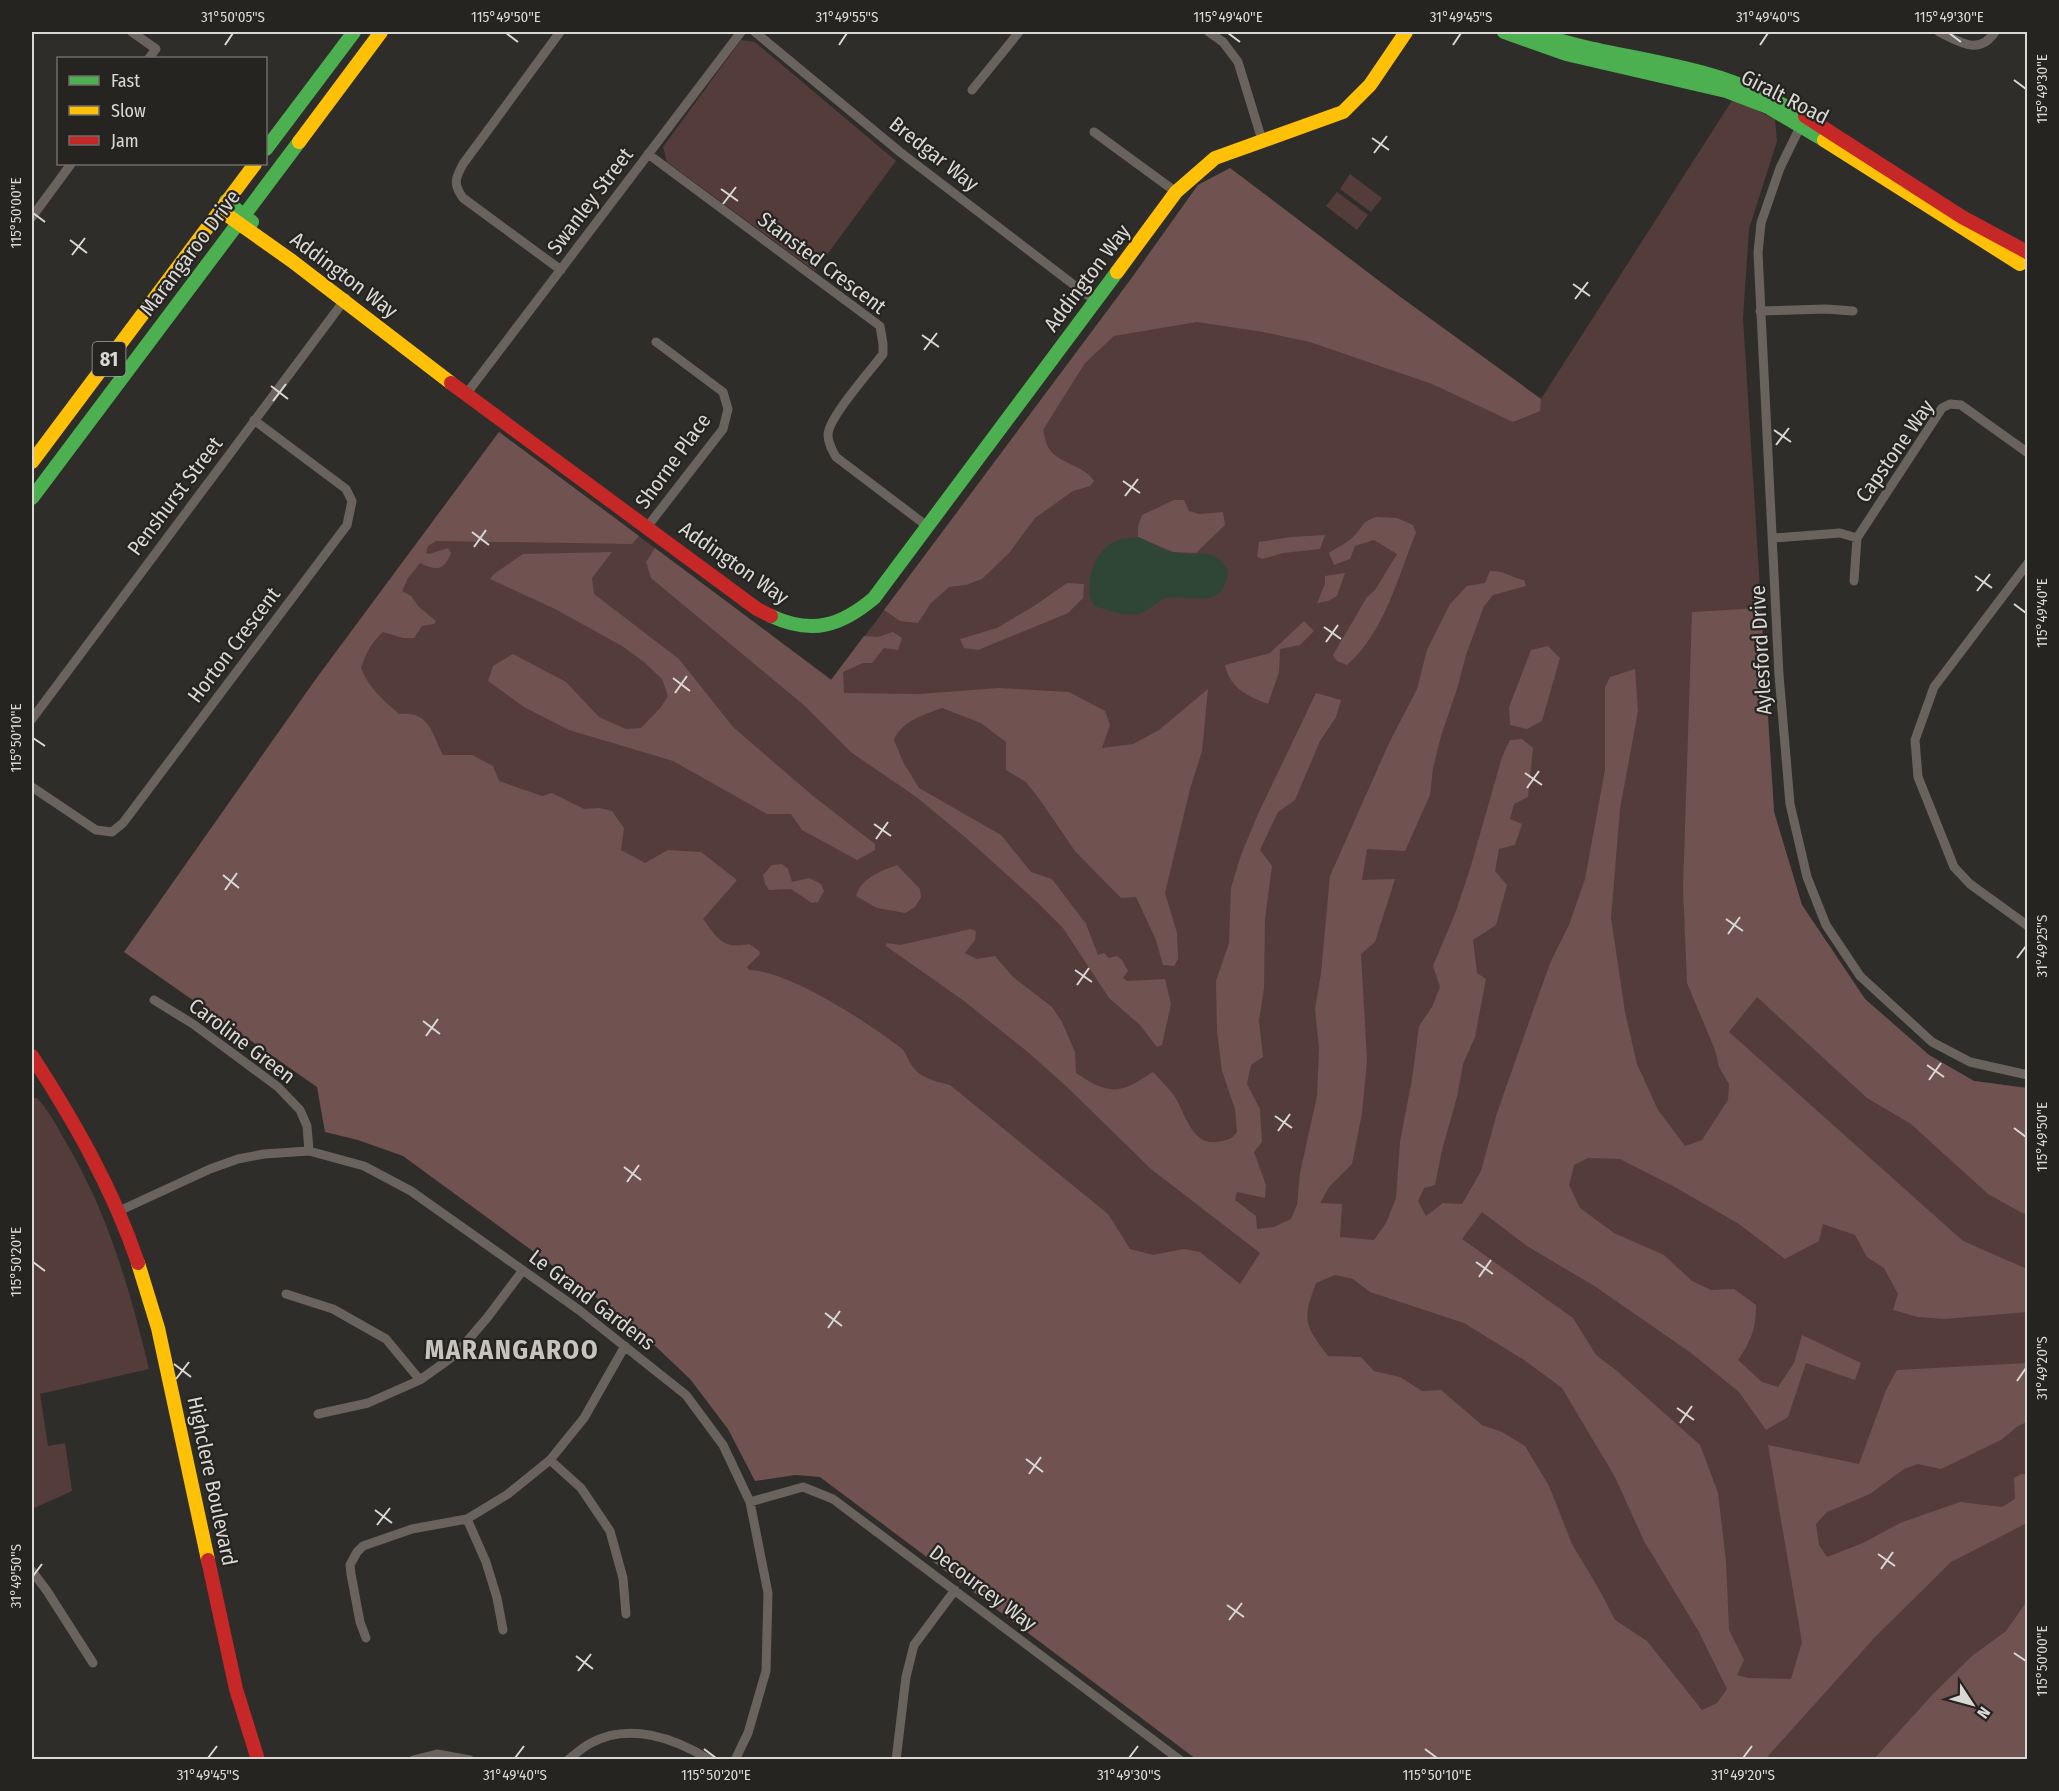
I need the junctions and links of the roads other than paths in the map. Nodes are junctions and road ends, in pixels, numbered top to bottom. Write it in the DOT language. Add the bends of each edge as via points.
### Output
graph roads {
  1 [pos="132,32"];
  2 [pos="352,32"];
  3 [pos="379,32"];
  4 [pos="560,32"];
  5 [pos="741,32"];
  6 [pos="755,32"];
  7 [pos="1019,32"];
  8 [pos="1209,32"];
  9 [pos="1406,32"];
  10 [pos="1504,32"];
  11 [pos="1531,32"];
  12 [pos="1939,32"];
  13 [pos="1995,32"];
  14 [pos="370,46"];
  15 [pos="150,57"];
  16 [pos="972,90"];
  17 [pos="1803,121"];
  18 [pos="1094,132"];
  19 [pos="1262,140"];
  20 [pos="267,148"];
  21 [pos="648,154"];
  22 [pos="70,165"];
  23 [pos="254,165"];
  24 [pos="1173,190"];
  25 [pos="223,206"];
  26 [pos="32,217"];
  27 [pos="242,220"];
  28 [pos="2026,261"];
  29 [pos="561,270"];
  30 [pos="1092,298"];
  31 [pos="345,299"];
  32 [pos="1760,311"];
  33 [pos="1853,311"];
  34 [pos="656,342"];
  35 [pos="470,390"];
  36 [pos="254,420"];
  37 [pos="2028,453"];
  38 [pos="32,462"];
  39 [pos="36,481"];
  40 [pos="32,498"];
  41 [pos="924,523"];
  42 [pos="650,524"];
  43 [pos="1774,538"];
  44 [pos="1857,538"];
  45 [pos="2028,563"];
  46 [pos="1854,581"];
  47 [pos="32,719"];
  48 [pos="32,787"];
  49 [pos="2028,926"];
  50 [pos="154,1000"];
  51 [pos="32,1056"];
  52 [pos="37,1074"];
  53 [pos="2028,1075"];
  54 [pos="309,1151"];
  55 [pos="119,1211"];
  56 [pos="524,1270"];
  57 [pos="286,1294"];
  58 [pos="626,1346"];
  59 [pos="420,1380"];
  60 [pos="318,1414"];
  61 [pos="550,1460"];
  62 [pos="750,1502"];
  63 [pos="467,1518"];
  64 [pos="32,1571"];
  65 [pos="955,1590"];
  66 [pos="626,1614"];
  67 [pos="503,1630"];
  68 [pos="366,1638"];
  69 [pos="93,1663"];
  70 [pos="258,1760"];
  71 [pos="413,1760"];
  72 [pos="470,1760"];
  73 [pos="568,1760"];
  74 [pos="710,1760"];
  75 [pos="735,1760"];
  76 [pos="896,1760"];
  77 [pos="1180,1760"];
  1 -- 15 [label="street" via="156,50"];
  2 -- 14 [label="street"];
  2 -- 20 [label="street"];
  3 -- 14 [label="street, Marangaroo Drive / 81"];
  4 -- 29 [label="street" via="463,164 456,176 456,189"];
  5 -- 21 [label="street, Swanley Street"];
  6 -- 30 [label="street, Bredgar Way" via="900,152"];
  7 -- 16 [label="street"];
  8 -- 19 [label="street" via="1223,42 1238,62"];
  9 -- 19 [label="street, Addington Way" via="1352,106 1332,117"];
  10 -- 17 [label="street, Giralt Road" via="1561,52 1731,92"];
  11 -- 17 [label="street, Giralt Road" via="1560,42 1713,75 1766,96"];
  12 -- 13 [label="street" via="1973,46 1988,41"];
  14 -- 27 [label="street, Marangaroo Drive / 81"];
  17 -- 28 [label="street, Giralt Road" via="1962,217"];
  17 -- 32 [label="street, Aylesford Drive" via="1780,168 1761,223"];
  18 -- 24 [label="street"];
  19 -- 24 [label="street, Addington Way" via="1215,158"];
  21 -- 29 [label="street, Swanley Street"];
  21 -- 41 [label="street, Stansted Crescent" via="880,326 883,354 834,419 828,433 830,445 836,457"];
  22 -- 26 [label="street"];
  23 -- 25 [label="street, Marangaroo Drive / 81"];
  24 -- 30 [label="street, Addington Way"];
  25 -- 27 [label="street, Addington Way"];
  25 -- 38 [label="street, Marangaroo Drive / 81"];
  27 -- 31 [label="street, Addington Way"];
  27 -- 39 [label="street, Marangaroo Drive / 81"];
  29 -- 35 [label="street, Swanley Street"];
  30 -- 41 [label="street, Addington Way"];
  31 -- 35 [label="street, Addington Way"];
  31 -- 36 [label="street, Penshurst Street"];
  32 -- 33 [label="street"];
  32 -- 43 [label="street, Aylesford Drive"];
  34 -- 42 [label="street, Shorne Place" via="723,392 728,409 723,429"];
  35 -- 42 [label="street, Addington Way"];
  36 -- 47 [label="street, Penshurst Street"];
  36 -- 48 [label="street, Horton Crescent" via="346,489 352,501 347,525 123,823 112,832 96,830"];
  37 -- 44 [label="street, Capstone Way" via="1961,405 1950,404 1942,408"];
  39 -- 40 [label="street, Marangaroo Drive / 81"];
  41 -- 42 [label="street, Addington Way" via="874,598 862,609 836,623 802,627 775,620 758,609"];
  43 -- 44 [label="street" via="1840,533"];
  43 -- 53 [label="street, Aylesford Drive" via="1779,675 1790,804 1807,877 1826,925 1860,976 1932,1042 1970,1062"];
  44 -- 46 [label="street, Capstone Way"];
  45 -- 49 [label="street" via="1934,687 1915,740 1918,777 1954,867 1970,884"];
  50 -- 54 [label="street, Caroline Green" via="278,1087 300,1110 307,1126"];
  51 -- 52 [label="street, Highclere Boulevard"];
  52 -- 55 [label="street, Highclere Boulevard" via="90,1151"];
  54 -- 55 [label="street, Le Grand Gardens" via="238,1159"];
  54 -- 56 [label="street, Le Grand Gardens" via="364,1166 411,1191"];
  55 -- 70 [label="street, Highclere Boulevard" via="144,1275 158,1328 236,1689"];
  56 -- 58 [label="street, Le Grand Gardens"];
  56 -- 59 [label="street" via="455,1355"];
  57 -- 59 [label="street" via="333,1309 386,1339"];
  58 -- 61 [label="street" via="584,1418"];
  58 -- 62 [label="street, Le Grand Gardens" via="686,1395 723,1445"];
  59 -- 60 [label="street" via="368,1403"];
  61 -- 63 [label="street" via="508,1494"];
  61 -- 66 [label="street" via="581,1488 610,1531 623,1578"];
  62 -- 65 [label="street, Decourcey Way" via="803,1487 833,1499"];
  62 -- 75 [label="street, Le Grand Gardens" via="768,1593 766,1671 748,1733"];
  63 -- 67 [label="street" via="486,1562"];
  63 -- 68 [label="street" via="412,1529 363,1546 357,1552 350,1565"];
  64 -- 69 [label="street"];
  65 -- 76 [label="street" via="914,1645"];
  65 -- 77 [label="street, Decourcey Way"];
  71 -- 72 [label="street" via="437,1754"];
  73 -- 74 [label="street" via="591,1743 616,1734 654,1735 695,1750"];
}
